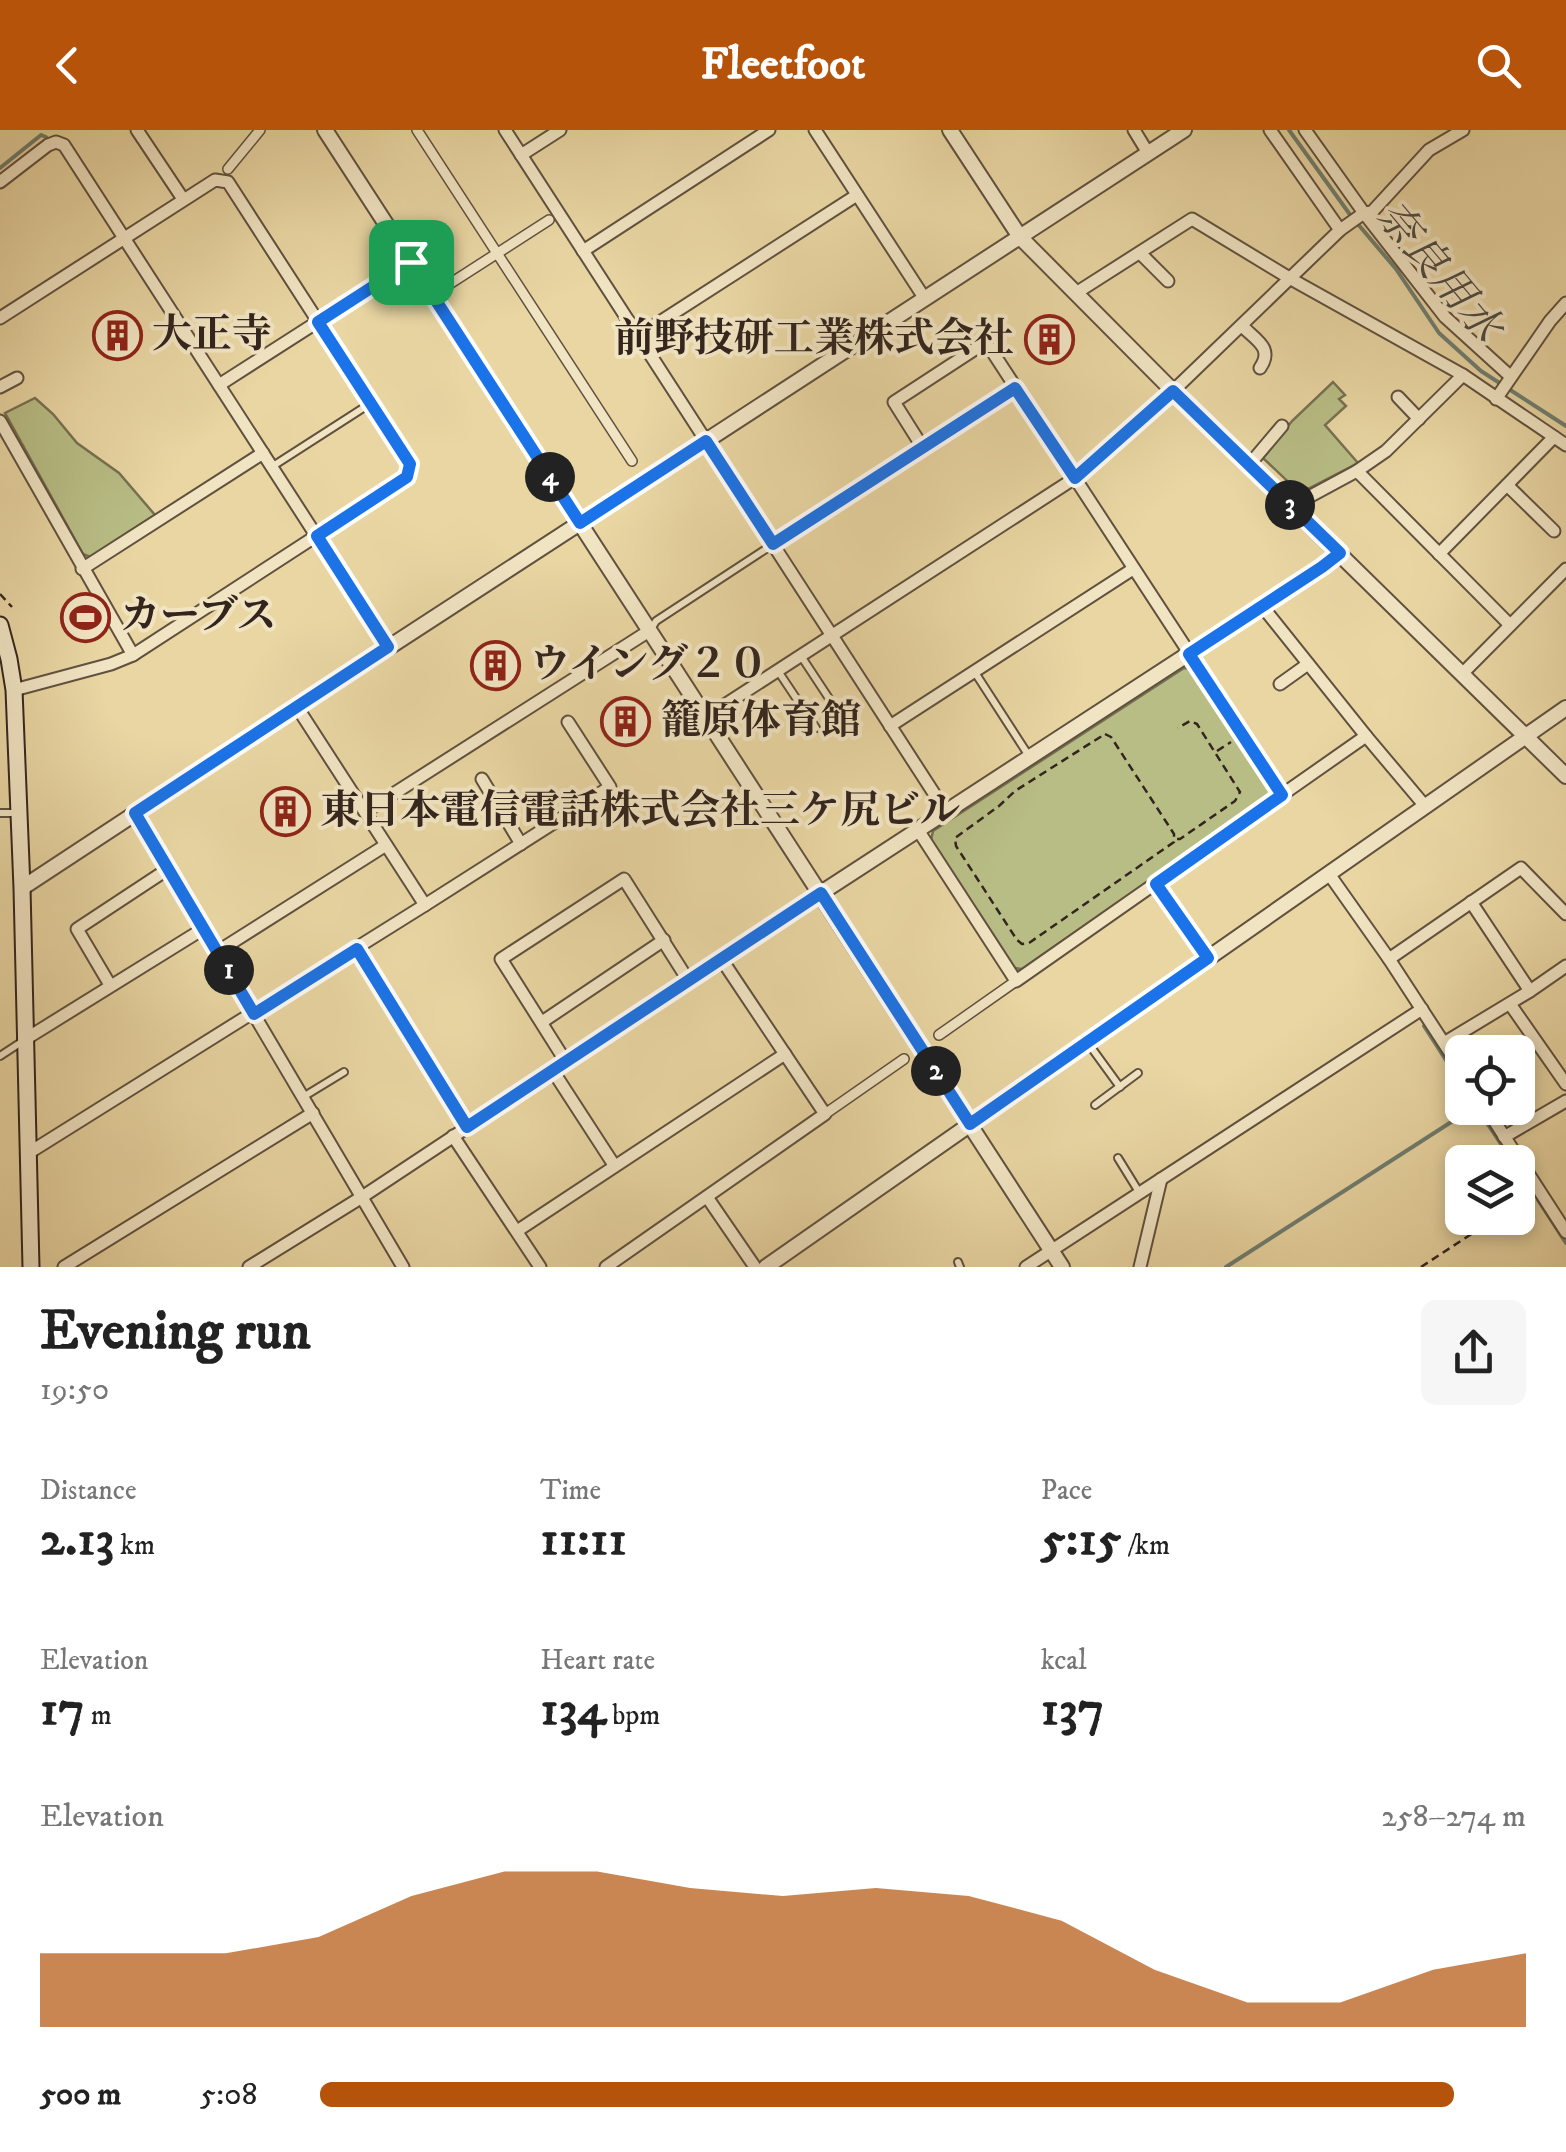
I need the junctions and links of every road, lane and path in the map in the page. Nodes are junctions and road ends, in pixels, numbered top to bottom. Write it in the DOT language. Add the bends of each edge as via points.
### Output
graph roads {
  1 [pos="138,130"];
  2 [pos="260,130"];
  3 [pos="325,130"];
  4 [pos="418,130"];
  5 [pos="505,130"];
  6 [pos="560,130"];
  7 [pos="769,130"];
  8 [pos="815,130"];
  9 [pos="950,130"];
  10 [pos="1134,130"];
  11 [pos="1184,130"];
  12 [pos="1270,130"];
  13 [pos="1304,130"];
  14 [pos="1463,130"];
  15 [pos="1148,153"];
  16 [pos="521,155"];
  17 [pos="228,169"];
  18 [pos="0,182"];
  19 [pos="857,195"];
  20 [pos="183,200"];
  21 [pos="1364,212"];
  22 [pos="549,220"];
  23 [pos="1340,230"];
  24 [pos="1020,237"];
  25 [pos="123,238"];
  26 [pos="582,251"];
  27 [pos="1140,252"];
  28 [pos="497,254"];
  29 [pos="411,262"];
  30 [pos="1291,279"];
  31 [pos="1168,280"];
  32 [pos="451,283"];
  33 [pos="1076,294"];
  34 [pos="925,299"];
  35 [pos="1563,313"];
  36 [pos="0,318"];
  37 [pos="318,322"];
  38 [pos="1242,326"];
  39 [pos="638,336"];
  40 [pos="1260,368"];
  41 [pos="1463,375"];
  42 [pos="1510,376"];
  43 [pos="17,378"];
  44 [pos="219,385"];
  45 [pos="0,387"];
  46 [pos="1015,388"];
  47 [pos="1173,391"];
  48 [pos="1398,397"];
  49 [pos="1496,399"];
  50 [pos="371,403"];
  51 [pos="1419,419"];
  52 [pos="0,421"];
  53 [pos="1282,426"];
  54 [pos="1554,437"];
  55 [pos="706,441"];
  56 [pos="1566,445"];
  57 [pos="922,448"];
  58 [pos="263,453"];
  59 [pos="632,461"];
  60 [pos="1248,464"];
  61 [pos="272,466"];
  62 [pos="1357,472"];
  63 [pos="1075,478"];
  64 [pos="1507,485"];
  65 [pos="1292,506"];
  66 [pos="580,523"];
  67 [pos="1554,531"];
  68 [pos="317,536"];
  69 [pos="773,544"];
  70 [pos="1340,553"];
  71 [pos="1440,554"];
  72 [pos="82,569"];
  73 [pos="1134,569"];
  74 [pos="1566,569"];
  75 [pos="0,594"];
  76 [pos="1262,606"];
  77 [pos="12,607"];
  78 [pos="1510,624"];
  79 [pos="0,626"];
  80 [pos="649,631"];
  81 [pos="832,636"];
  82 [pos="388,647"];
  83 [pos="1189,654"];
  84 [pos="133,655"];
  85 [pos="802,656"];
  86 [pos="1308,664"];
  87 [pos="778,670"];
  88 [pos="974,671"];
  89 [pos="1462,674"];
  90 [pos="1280,684"];
  91 [pos="14,690"];
  92 [pos="832,703"];
  93 [pos="297,706"];
  94 [pos="1566,708"];
  95 [pos="706,718"];
  96 [pos="568,722"];
  97 [pos="890,726"];
  98 [pos="816,728"];
  99 [pos="1178,728"];
  100 [pos="1242,734"];
  101 [pos="1366,736"];
  102 [pos="1525,736"];
  103 [pos="1216,752"];
  104 [pos="1030,757"];
  105 [pos="1566,776"];
  106 [pos="482,780"];
  107 [pos="1001,790"];
  108 [pos="1282,795"];
  109 [pos="1007,799"];
  110 [pos="1426,806"];
  111 [pos="366,812"];
  112 [pos="946,812"];
  113 [pos="0,813"];
  114 [pos="18,813"];
  115 [pos="135,813"];
  116 [pos="918,830"];
  117 [pos="1175,838"];
  118 [pos="522,844"];
  119 [pos="386,845"];
  120 [pos="168,869"];
  121 [pos="1329,874"];
  122 [pos="1156,884"];
  123 [pos="22,888"];
  124 [pos="821,893"];
  125 [pos="1470,902"];
  126 [pos="425,905"];
  127 [pos="1566,914"];
  128 [pos="204,929"];
  129 [pos="664,940"];
  130 [pos="357,949"];
  131 [pos="218,952"];
  132 [pos="1208,958"];
  133 [pos="1390,959"];
  134 [pos="722,960"];
  135 [pos="1566,966"];
  136 [pos="688,980"];
  137 [pos="1016,981"];
  138 [pos="110,985"];
  139 [pos="1530,991"];
  140 [pos="1510,1004"];
  141 [pos="1422,1009"];
  142 [pos="254,1014"];
  143 [pos="542,1022"];
  144 [pos="939,1034"];
  145 [pos="24,1040"];
  146 [pos="1088,1042"];
  147 [pos="1444,1043"];
  148 [pos="785,1054"];
  149 [pos="0,1056"];
  150 [pos="904,1059"];
  151 [pos="566,1062"];
  152 [pos="552,1071"];
  153 [pos="344,1072"];
  154 [pos="1138,1073"];
  155 [pos="1566,1084"];
  156 [pos="1120,1087"];
  157 [pos="303,1097"];
  158 [pos="1566,1101"];
  159 [pos="1095,1105"];
  160 [pos="313,1113"];
  161 [pos="825,1114"];
  162 [pos="970,1124"];
  163 [pos="1497,1125"];
  164 [pos="467,1127"];
  165 [pos="453,1136"];
  166 [pos="1504,1137"];
  167 [pos="27,1154"];
  168 [pos="1118,1158"];
  169 [pos="614,1165"];
  170 [pos="1162,1179"];
  171 [pos="1140,1193"];
  172 [pos="362,1197"];
  173 [pos="707,1197"];
  174 [pos="517,1231"];
  175 [pos="1566,1232"];
  176 [pos="1470,1235"];
  177 [pos="1052,1250"];
  178 [pos="31,1267"];
  179 [pos="64,1267"];
  180 [pos="249,1267"];
  181 [pos="402,1267"];
  182 [pos="540,1267"];
  183 [pos="606,1267"];
  184 [pos="755,1267"];
  185 [pos="766,1267"];
  186 [pos="1026,1267"];
  187 [pos="1062,1267"];
  188 [pos="1140,1267"];
  189 [pos="1421,1267"];
  1 -- 20 [label="street"];
  2 -- 17 [label="street"];
  3 -- 29 [label="street"];
  4 -- 28 [label="street"];
  5 -- 16 [label="street"];
  6 -- 16 [label="street"];
  7 -- 26 [label="street"];
  8 -- 19 [label="street"];
  9 -- 24 [label="street"];
  10 -- 15 [label="street"];
  11 -- 15 [label="street"];
  12 -- 23 [label="street"];
  13 -- 21 [label="street"];
  14 -- 21 [label="street" via="1429,150 1372,212"];
  15 -- 24 [label="street"];
  16 -- 26 [label="street"];
  18 -- 25 [label="street" via="48,144 64,145"];
  19 -- 34 [label="street"];
  19 -- 39 [label="street"];
  20 -- 25 [label="street"];
  20 -- 37 [label="street" via="215,180 228,182"];
  21 -- 23 [label="street"];
  21 -- 42 [label="street" via="1446,317"];
  22 -- 28 [label="street"];
  23 -- 30 [label="street"];
  24 -- 33 [label="street"];
  24 -- 34 [label="street"];
  25 -- 36 [label="street"];
  25 -- 44 [label="street"];
  26 -- 39 [label="street"];
  27 -- 30 [label="street" via="1192,219"];
  27 -- 31 [label="street"];
  27 -- 33 [label="street"];
  28 -- 32 [label="street"];
  28 -- 59 [label="street"];
  29 -- 37 [label="street"];
  29 -- 66 [label="street"];
  30 -- 38 [label="street"];
  30 -- 41 [label="street"];
  33 -- 47 [label="street"];
  34 -- 55 [label="street"];
  35 -- 42 [label="street"];
  37 -- 44 [label="street"];
  37 -- 50 [label="street"];
  38 -- 40 [label="street" via="1266,350"];
  38 -- 47 [label="street"];
  39 -- 55 [label="street"];
  41 -- 49 [label="street"];
  41 -- 51 [label="street"];
  42 -- 49 [label="street"];
  43 -- 45 [label="street"];
  44 -- 58 [label="street"];
  46 -- 57 [label="street"];
  46 -- 57 [label="street" via="986,342 894,402"];
  46 -- 63 [label="street"];
  47 -- 60 [label="street"];
  47 -- 63 [label="street"];
  48 -- 51 [label="street"];
  49 -- 54 [label="street"];
  50 -- 61 [label="lane"];
  50 -- 68 [label="street" via="410,464 407,477"];
  51 -- 62 [label="street"];
  52 -- 72 [label="street"];
  53 -- 60 [label="street"];
  54 -- 56 [label="street"];
  54 -- 64 [label="street"];
  55 -- 66 [label="street"];
  55 -- 69 [label="street"];
  57 -- 69 [label="street"];
  58 -- 61 [label="street"];
  58 -- 72 [label="street"];
  60 -- 65 [label="street"];
  61 -- 68 [label="street"];
  62 -- 65 [label="street"];
  62 -- 71 [label="street"];
  63 -- 73 [label="street"];
  63 -- 81 [label="street"];
  64 -- 67 [label="street"];
  64 -- 71 [label="street"];
  65 -- 70 [label="street"];
  66 -- 80 [label="street"];
  66 -- 82 [label="street"];
  68 -- 82 [label="street"];
  68 -- 84 [label="street"];
  69 -- 80 [label="lane"];
  69 -- 81 [label="street"];
  70 -- 76 [label="street"];
  70 -- 89 [label="street"];
  71 -- 78 [label="street"];
  72 -- 84 [label="street"];
  73 -- 83 [label="street"];
  73 -- 88 [label="street"];
  74 -- 78 [label="street"];
  75 -- 77 [label="path"];
  76 -- 83 [label="street"];
  76 -- 86 [label="street"];
  78 -- 89 [label="street"];
  79 -- 91 [label="main road"];
  80 -- 95 [label="street"];
  80 -- 111 [label="street"];
  81 -- 85 [label="street"];
  81 -- 97 [label="street"];
  82 -- 93 [label="street"];
  83 -- 100 [label="street"];
  83 -- 104 [label="street"];
  84 -- 91 [label="street"];
  85 -- 87 [label="street"];
  85 -- 92 [label="lane"];
  86 -- 90 [label="street"];
  86 -- 101 [label="street"];
  87 -- 95 [label="street"];
  87 -- 98 [label="lane"];
  88 -- 97 [label="street"];
  88 -- 104 [label="lane"];
  89 -- 102 [label="street"];
  91 -- 114 [label="main road"];
  93 -- 111 [label="street"];
  93 -- 115 [label="street"];
  94 -- 102 [label="street"];
  95 -- 124 [label="street"];
  96 -- 118 [label="street" via="610,788"];
  97 -- 112 [label="street"];
  99 -- 103 [label="path" via="1195,722"];
  100 -- 103 [label="path"];
  100 -- 108 [label="street"];
  101 -- 108 [label="street"];
  101 -- 110 [label="street"];
  102 -- 105 [label="street"];
  102 -- 110 [label="street"];
  103 -- 117 [label="path" via="1239,796"];
  104 -- 112 [label="street"];
  106 -- 118 [label="street"];
  107 -- 109 [label="path"];
  108 -- 122 [label="street"];
  109 -- 117 [label="path" via="1107,734"];
  109 -- 117 [label="path" via="954,841 1022,944"];
  110 -- 121 [label="street"];
  111 -- 119 [label="street"];
  112 -- 116 [label="street"];
  113 -- 114 [label="lane"];
  114 -- 123 [label="main road"];
  115 -- 120 [label="street"];
  115 -- 123 [label="street"];
  116 -- 124 [label="street"];
  116 -- 137 [label="street"];
  118 -- 126 [label="street"];
  119 -- 126 [label="street"];
  119 -- 131 [label="street"];
  120 -- 128 [label="street"];
  120 -- 138 [label="street" via="77,929"];
  121 -- 132 [label="street"];
  121 -- 133 [label="street"];
  122 -- 132 [label="street"];
  122 -- 137 [label="street"];
  123 -- 145 [label="main road"];
  124 -- 134 [label="street"];
  124 -- 162 [label="street"];
  125 -- 127 [label="street" via="1521,868"];
  125 -- 133 [label="street"];
  125 -- 139 [label="street"];
  126 -- 130 [label="street"];
  128 -- 131 [label="street"];
  128 -- 138 [label="street"];
  129 -- 136 [label="street"];
  129 -- 143 [label="street"];
  129 -- 143 [label="street" via="624,879 501,960"];
  130 -- 142 [label="street"];
  130 -- 164 [label="street"];
  131 -- 142 [label="street"];
  132 -- 146 [label="street"];
  133 -- 141 [label="street"];
  134 -- 136 [label="street"];
  134 -- 148 [label="street"];
  135 -- 139 [label="street"];
  136 -- 151 [label="street"];
  137 -- 144 [label="street"];
  138 -- 145 [label="street"];
  139 -- 140 [label="street"];
  140 -- 147 [label="street"];
  140 -- 155 [label="street"];
  141 -- 147 [label="street"];
  141 -- 170 [label="street"];
  142 -- 157 [label="street"];
  142 -- 167 [label="street"];
  143 -- 151 [label="street"];
  145 -- 149 [label="lane"];
  145 -- 167 [label="main road"];
  146 -- 156 [label="lane"];
  146 -- 162 [label="street"];
  148 -- 161 [label="street"];
  148 -- 169 [label="street"];
  150 -- 161 [label="street"];
  151 -- 152 [label="street"];
  152 -- 164 [label="street"];
  152 -- 169 [label="street"];
  153 -- 157 [label="lane"];
  154 -- 156 [label="lane"];
  156 -- 159 [label="lane"];
  157 -- 160 [label="street"];
  158 -- 166 [label="street"];
  160 -- 172 [label="street"];
  160 -- 179 [label="street"];
  161 -- 173 [label="street"];
  162 -- 177 [label="street"];
  162 -- 185 [label="street"];
  163 -- 166 [label="street"];
  164 -- 165 [label="street"];
  165 -- 172 [label="street"];
  165 -- 174 [label="street"];
  166 -- 175 [label="street"];
  167 -- 178 [label="main road"];
  168 -- 171 [label="lane"];
  169 -- 174 [label="street"];
  170 -- 171 [label="street"];
  170 -- 188 [label="street"];
  171 -- 177 [label="street"];
  172 -- 180 [label="street"];
  172 -- 181 [label="street"];
  173 -- 183 [label="street"];
  173 -- 184 [label="street"];
  174 -- 182 [label="street"];
  176 -- 189 [label="path"];
  177 -- 186 [label="street"];
  177 -- 187 [label="street"];
}
